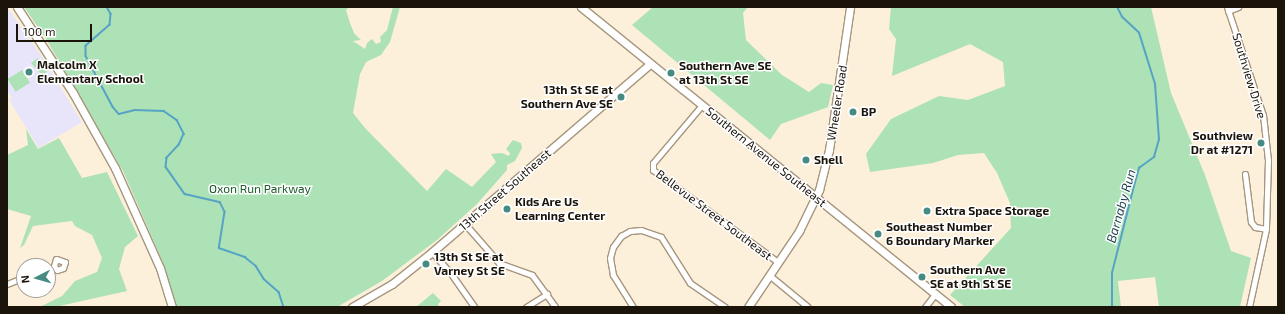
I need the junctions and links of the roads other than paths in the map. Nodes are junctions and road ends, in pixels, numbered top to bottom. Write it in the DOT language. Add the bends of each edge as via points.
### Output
graph roads {
  1 [pos="17,7"];
  2 [pos="581,7"];
  3 [pos="850,7"];
  4 [pos="1238,7"];
  5 [pos="1228,9"];
  6 [pos="650,64"];
  7 [pos="702,105"];
  8 [pos="1245,174"];
  9 [pos="816,197"];
  10 [pos="465,224"];
  11 [pos="1266,229"];
  12 [pos="432,252"];
  13 [pos="778,262"];
  14 [pos="769,275"];
  15 [pos="546,294"];
  16 [pos="935,294"];
  17 [pos="553,305"];
  18 [pos="172,307"];
  19 [pos="352,307"];
  20 [pos="474,307"];
  21 [pos="526,307"];
  22 [pos="546,307"];
  23 [pos="633,307"];
  24 [pos="725,307"];
  25 [pos="748,307"];
  26 [pos="808,307"];
  27 [pos="925,307"];
  28 [pos="951,307"];
  29 [pos="1249,307"];
  1 -- 18 [label="main road" via="73,93 115,168 160,268"];
  2 -- 6 [label="main road, Southern Avenue Southeast"];
  3 -- 9 [label="main road, Wheeler Road" via="829,150"];
  4 -- 5 [label="street, Southview Drive"];
  5 -- 11 [label="street, Southview Drive" via="1263,115 1268,160"];
  6 -- 7 [label="main road, Southern Avenue Southeast"];
  6 -- 10 [label="main road, 13th Street Southeast"];
  7 -- 9 [label="main road, Southern Avenue Southeast"];
  7 -- 13 [label="street, Bellevue Street Southeast" via="652,166 654,174"];
  8 -- 11 [label="street" via="1251,222 1255,227"];
  9 -- 13 [label="main road, Wheeler Road" via="802,226"];
  9 -- 16 [label="main road, Southern Avenue Southeast"];
  10 -- 12 [label="main road, 13th Street Southeast"];
  10 -- 15 [label="street" via="499,263 532,276"];
  11 -- 29 [label="street, Southview Drive"];
  12 -- 19 [label="main road, 13th Street Southeast" via="392,284"];
  12 -- 20 [label="street"];
  13 -- 14 [label="main road, Wheeler Road"];
  14 -- 25 [label="main road, Wheeler Road"];
  14 -- 26 [label="street, Bellevue Street Southeast"];
  15 -- 17 [label="street"];
  15 -- 21 [label="street"];
  16 -- 27 [label="street"];
  16 -- 28 [label="main road, Southern Avenue Southeast"];
  17 -- 22 [label="street"];
  23 -- 24 [label="street" via="612,272 610,258 619,238 630,231 641,230 661,237 690,282"];
}
